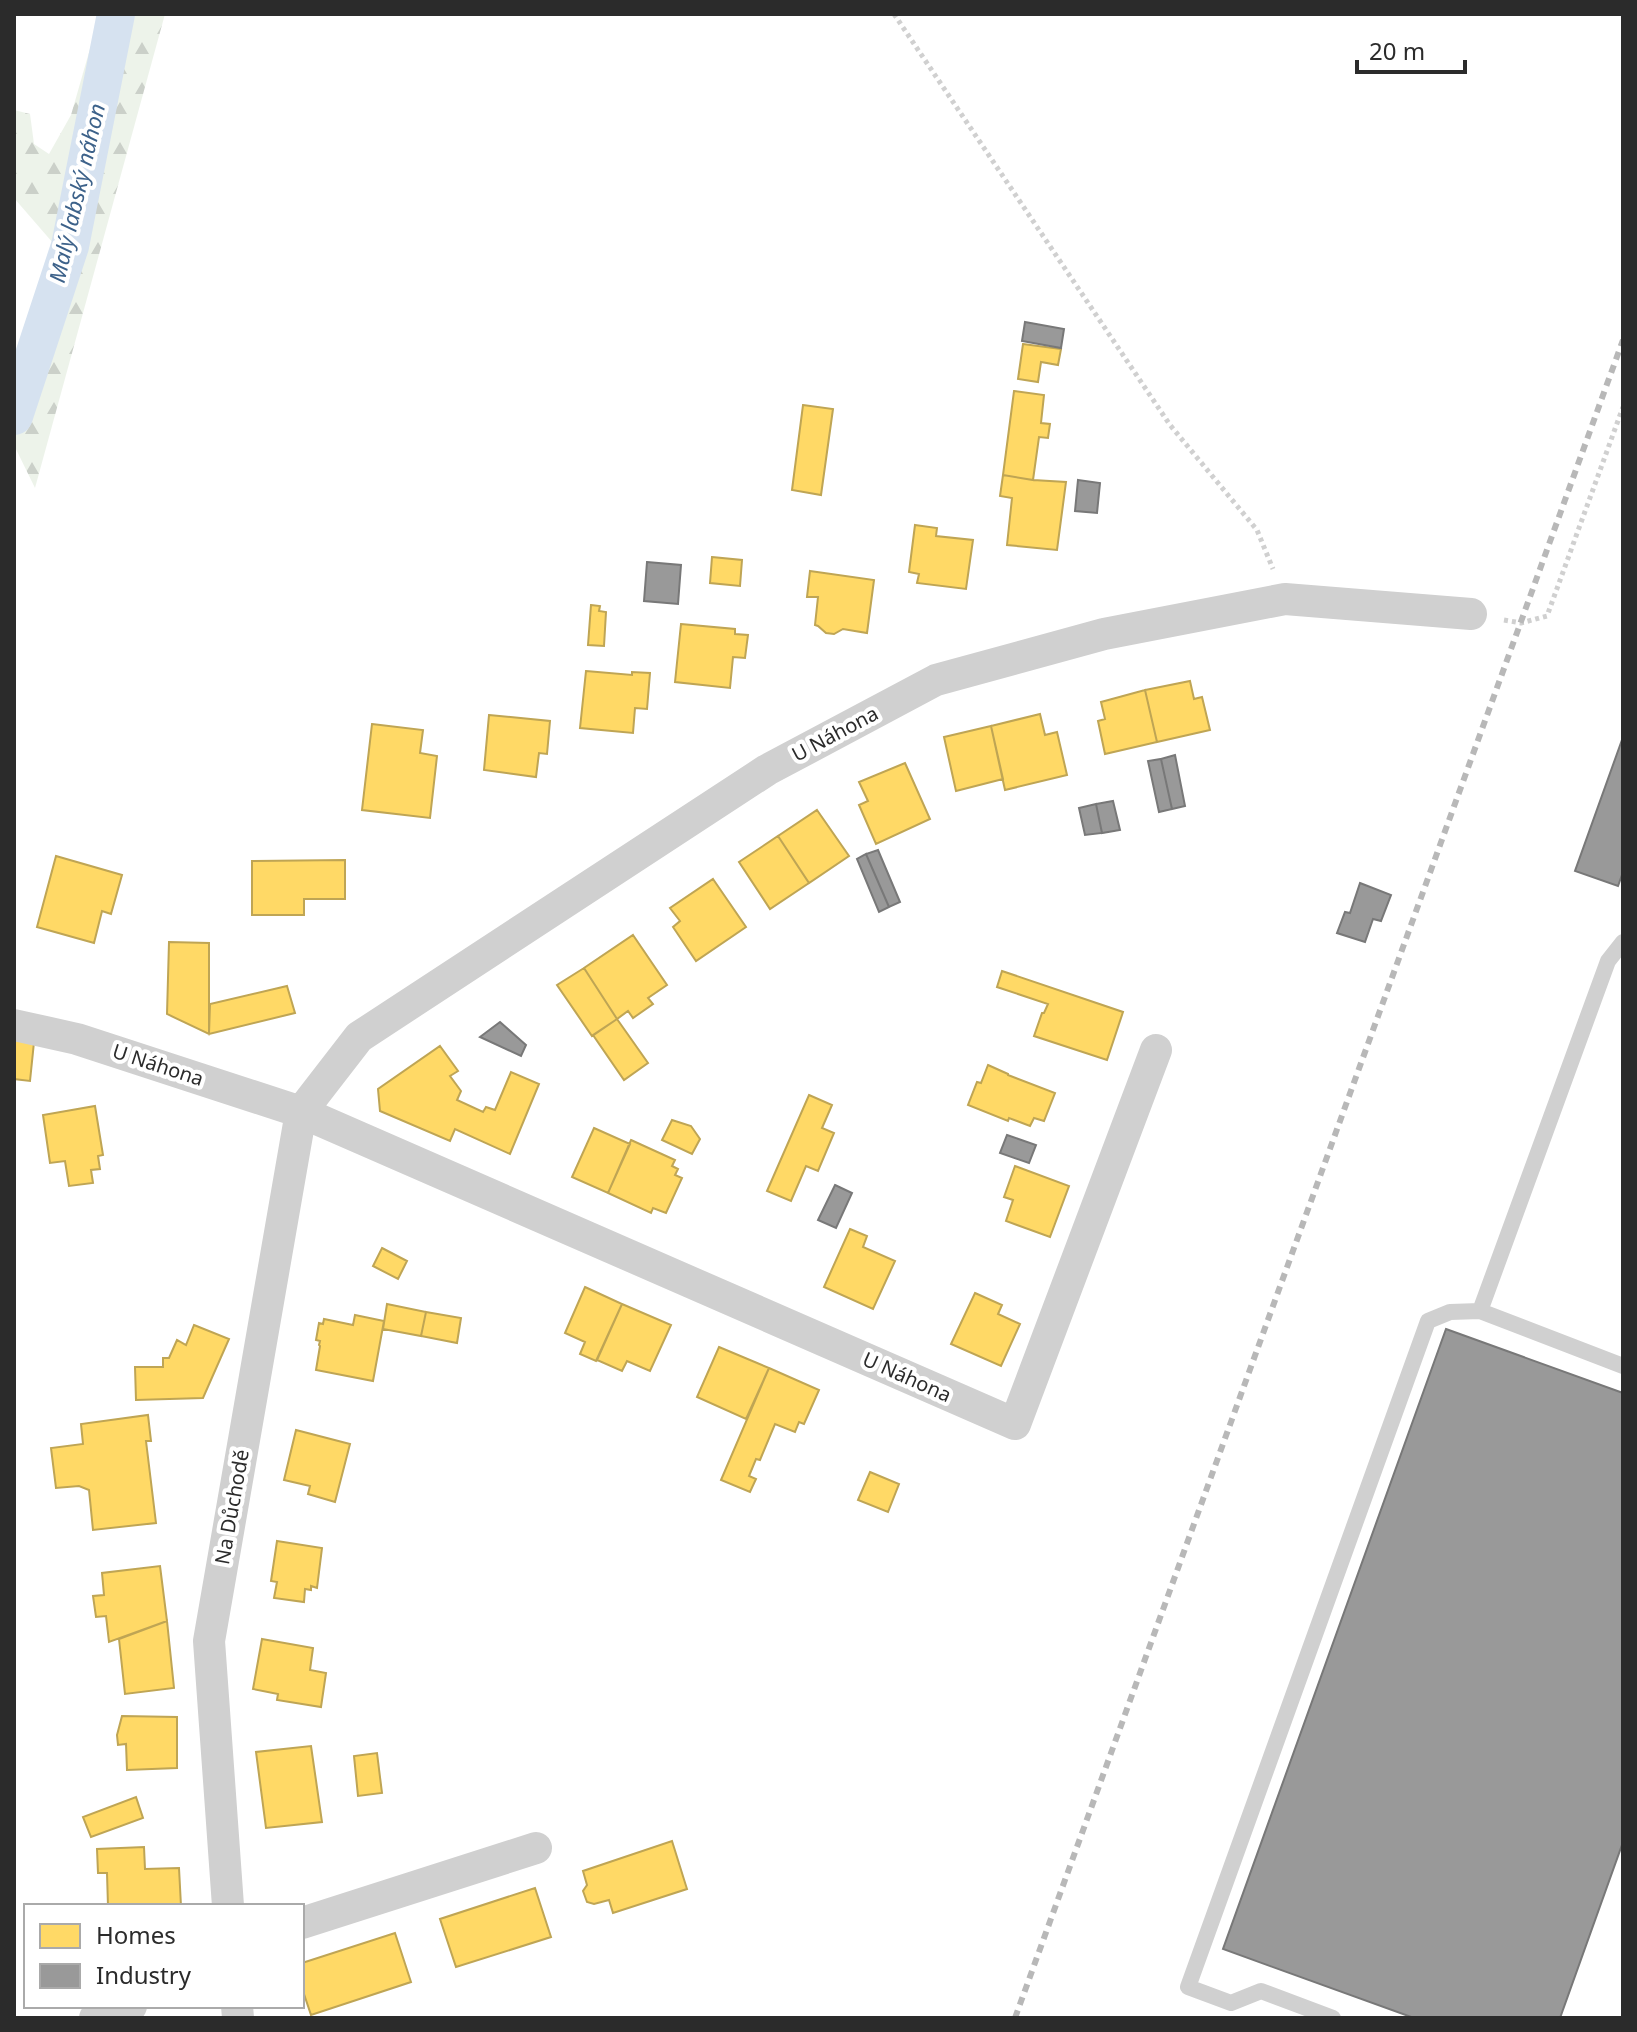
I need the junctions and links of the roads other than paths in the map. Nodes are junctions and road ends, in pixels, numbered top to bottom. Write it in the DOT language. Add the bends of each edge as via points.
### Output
graph roads {
  1 [pos="1471,614"];
  2 [pos="1623,942"];
  3 [pos="14,1025"];
  4 [pos="1156,1050"];
  5 [pos="301,1112"];
  6 [pos="1480,1311"];
  7 [pos="1623,1366"];
  8 [pos="536,1848"];
  9 [pos="228,1904"];
  10 [pos="304,1922"];
  11 [pos="125,2008"];
  12 [pos="95,2018"];
  13 [pos="1333,2018"];
  1 -- 5 [label="street, U Náhona" via="1285,599 1104,634 936,680 767,770 359,1037"];
  2 -- 6 [label="lane" via="1608,961"];
  3 -- 5 [label="street, U Náhona" via="77,1039"];
  4 -- 5 [label="street, U Náhona" via="1015,1424"];
  5 -- 9 [label="street, Na Důchodě" via="209,1641"];
  6 -- 7 [label="lane"];
  6 -- 13 [label="lane" via="1450,1312 1428,1321 1188,1987 1231,2003 1261,1991"];
  8 -- 10 [label="street"];
  11 -- 12 [label="street"];
}
